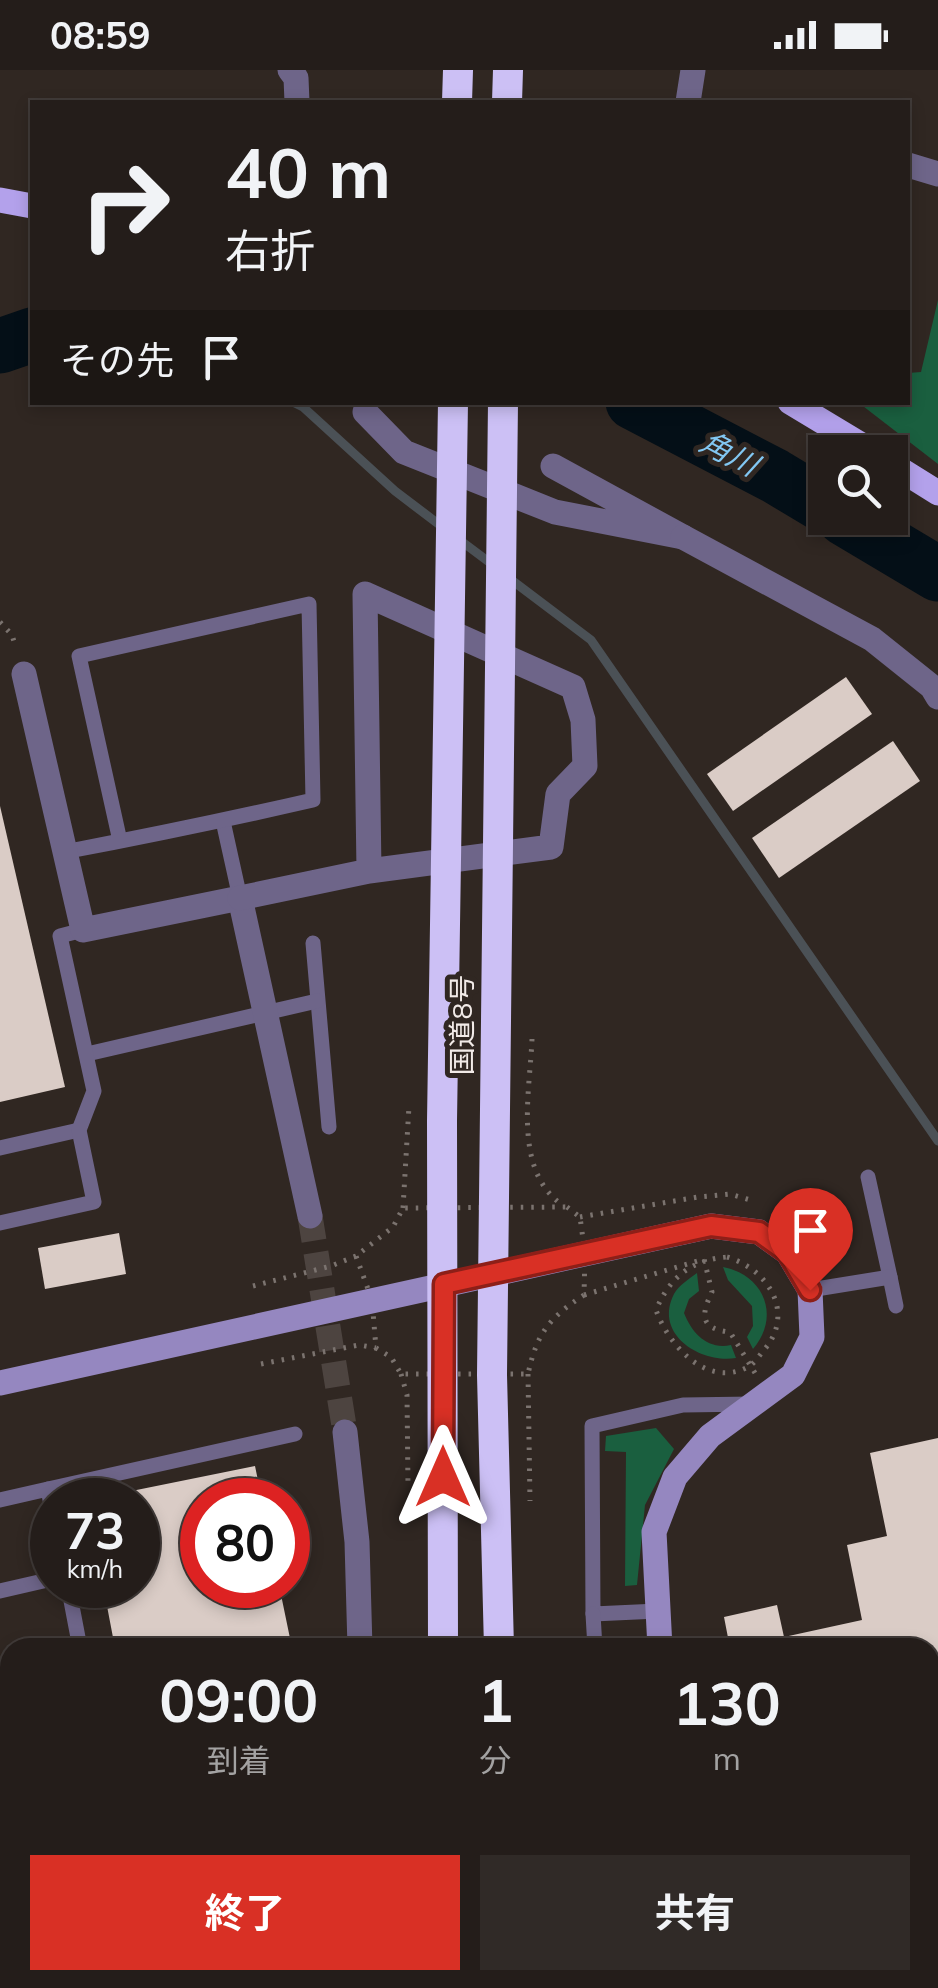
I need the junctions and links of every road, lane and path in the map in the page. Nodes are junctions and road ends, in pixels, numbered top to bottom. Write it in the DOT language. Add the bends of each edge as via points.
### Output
graph roads {
  1 [pos="290,70"];
  2 [pos="458,70"];
  3 [pos="508,70"];
  4 [pos="693,70"];
  5 [pos="297,100"];
  6 [pos="457,100"];
  7 [pos="507,100"];
  8 [pos="688,100"];
  9 [pos="910,166"];
  10 [pos="938,174"];
  11 [pos="0,200"];
  12 [pos="30,206"];
  13 [pos="452,405"];
  14 [pos="503,405"];
  15 [pos="795,405"];
  16 [pos="365,412"];
  17 [pos="845,435"];
  18 [pos="553,466"];
  19 [pos="908,474"];
  20 [pos="938,493"];
  21 [pos="683,537"];
  22 [pos="24,674"];
  23 [pos="938,697"];
  24 [pos="223,821"];
  25 [pos="120,841"];
  26 [pos="64,852"];
  27 [pos="368,872"];
  28 [pos="240,898"];
  29 [pos="82,930"];
  30 [pos="313,943"];
  31 [pos="316,1001"];
  32 [pos="266,1013"];
  33 [pos="532,1039"];
  34 [pos="87,1054"];
  35 [pos="410,1100"];
  36 [pos="329,1127"];
  37 [pos="79,1130"];
  38 [pos="0,1148"];
  39 [pos="868,1177"];
  40 [pos="757,1202"];
  41 [pos="567,1207"];
  42 [pos="403,1208"];
  43 [pos="310,1216"];
  44 [pos="580,1217"];
  45 [pos="0,1222"];
  46 [pos="356,1256"];
  47 [pos="704,1259"];
  48 [pos="494,1272"];
  49 [pos="890,1277"];
  50 [pos="444,1284"];
  51 [pos="253,1286"];
  52 [pos="810,1290"];
  53 [pos="584,1295"];
  54 [pos="896,1306"];
  55 [pos="376,1348"];
  56 [pos="260,1364"];
  57 [pos="750,1366"];
  58 [pos="400,1374"];
  59 [pos="528,1374"];
  60 [pos="0,1382"];
  61 [pos="761,1397"];
  62 [pos="345,1432"];
  63 [pos="295,1434"];
  64 [pos="97,1478"];
  65 [pos="408,1485"];
  66 [pos="30,1493"];
  67 [pos="0,1500"];
  68 [pos="530,1500"];
  69 [pos="30,1584"];
  70 [pos="0,1591"];
  71 [pos="72,1608"];
  72 [pos="658,1611"];
  73 [pos="593,1614"];
  74 [pos="78,1638"];
  75 [pos="360,1638"];
  76 [pos="443,1638"];
  77 [pos="499,1638"];
  78 [pos="594,1638"];
  79 [pos="659,1638"];
  1 -- 5 [label="street"];
  2 -- 6 [label="highway"];
  3 -- 7 [label="highway"];
  4 -- 8 [label="street"];
  9 -- 10 [label="street"];
  11 -- 12 [label="main road"];
  13 -- 50 [label="highway, 国道8号"];
  14 -- 48 [label="highway, 国道8号"];
  15 -- 17 [label="main road"];
  16 -- 21 [label="street" via="404,452 555,512"];
  18 -- 21 [label="street"];
  19 -- 20 [label="main road"];
  21 -- 23 [label="street" via="872,639"];
  22 -- 26 [label="street"];
  24 -- 25 [label="lane"];
  24 -- 25 [label="lane" via="313,800 309,604 79,656"];
  24 -- 28 [label="lane"];
  25 -- 26 [label="lane"];
  26 -- 29 [label="street"];
  27 -- 27 [label="street" via="368,852 366,594 573,688 583,720 585,766 558,794 551,847"];
  27 -- 28 [label="street"];
  28 -- 29 [label="street"];
  28 -- 32 [label="street"];
  29 -- 34 [label="lane" via="60,936"];
  30 -- 31 [label="lane"];
  31 -- 32 [label="lane"];
  31 -- 36 [label="lane"];
  32 -- 34 [label="lane"];
  32 -- 43 [label="street"];
  33 -- 41 [label="path" via="528,1145 547,1195"];
  34 -- 37 [label="lane" via="94,1090"];
  35 -- 42 [label="path"];
  37 -- 38 [label="lane"];
  37 -- 45 [label="lane" via="94,1202"];
  39 -- 49 [label="lane"];
  40 -- 44 [label="path" via="730,1194"];
  46 -- 51 [label="path"];
  47 -- 53 [label="path"];
  47 -- 57 [label="path" via="712,1292 705,1320 730,1332"];
  47 -- 57 [label="path" via="747,1263 774,1296 774,1338"];
  47 -- 57 [label="path" via="666,1288 656,1310 663,1330 684,1358 709,1369"];
  48 -- 50 [label="street"];
  48 -- 52 [label="street" via="711,1226 759,1232 788,1253"];
  48 -- 77 [label="highway, 国道8号"];
  49 -- 52 [label="lane"];
  49 -- 54 [label="lane"];
  50 -- 60 [label="street"];
  50 -- 76 [label="highway, 国道8号"];
  52 -- 61 [label="street" via="812,1337 793,1375"];
  55 -- 56 [label="path" via="359,1345"];
  57 -- 61 [label="path"];
  58 -- 65 [label="path"];
  59 -- 68 [label="path"];
  61 -- 72 [label="street" via="710,1436 676,1477 654,1532"];
  61 -- 73 [label="lane" via="683,1405 592,1426"];
  62 -- 75 [label="street"];
  63 -- 64 [label="lane"];
  66 -- 67 [label="lane"];
  69 -- 70 [label="lane"];
  71 -- 74 [label="lane"];
  72 -- 73 [label="lane"];
  72 -- 79 [label="street"];
  73 -- 78 [label="lane"];
}
